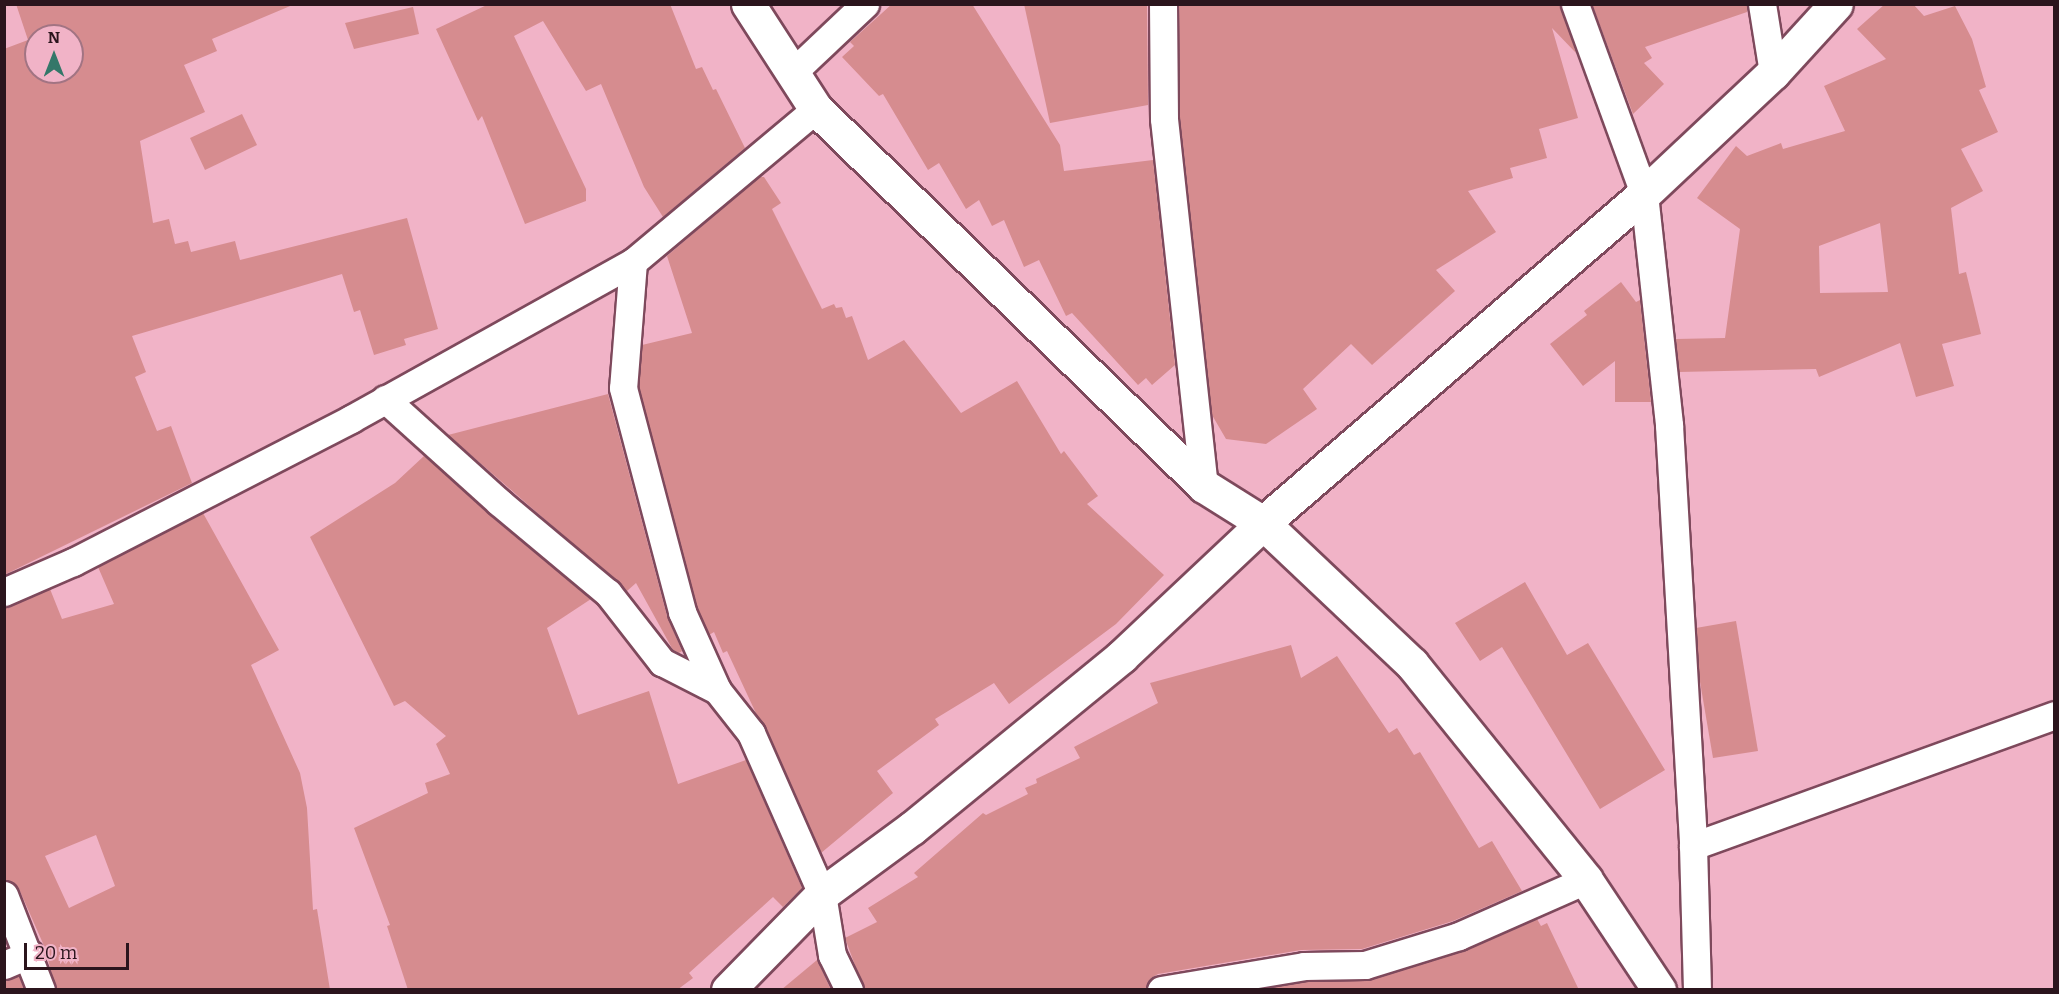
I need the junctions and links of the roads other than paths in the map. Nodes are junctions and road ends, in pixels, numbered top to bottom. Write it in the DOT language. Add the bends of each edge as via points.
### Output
graph roads {
  1 [pos="748,4"];
  2 [pos="865,4"];
  3 [pos="1163,4"];
  4 [pos="1575,4"];
  5 [pos="1762,4"];
  6 [pos="1836,4"];
  7 [pos="1773,73"];
  8 [pos="790,74"];
  9 [pos="816,109"];
  10 [pos="1644,194"];
  11 [pos="633,262"];
  12 [pos="385,399"];
  13 [pos="1204,486"];
  14 [pos="1263,523"];
  15 [pos="4,592"];
  16 [pos="717,690"];
  17 [pos="2055,715"];
  18 [pos="1693,846"];
  19 [pos="1586,880"];
  20 [pos="822,894"];
  21 [pos="4,895"];
  22 [pos="30,954"];
  23 [pos="4,965"];
  24 [pos="41,990"];
  25 [pos="728,990"];
  26 [pos="849,990"];
  27 [pos="1161,990"];
  28 [pos="1659,990"];
  29 [pos="1697,990"];
  1 -- 8 [label="street"];
  2 -- 8 [label="street"];
  3 -- 13 [label="street" via="1164,119"];
  4 -- 10 [label="street"];
  5 -- 7 [label="street"];
  6 -- 7 [label="street"];
  7 -- 10 [label="street"];
  8 -- 9 [label="street"];
  9 -- 11 [label="street"];
  9 -- 13 [label="street"];
  10 -- 14 [label="street"];
  10 -- 18 [label="street" via="1669,425"];
  11 -- 12 [label="street"];
  11 -- 16 [label="street" via="623,388 682,612"];
  12 -- 15 [label="street" via="198,498"];
  12 -- 16 [label="street" via="608,593 663,662"];
  13 -- 14 [label="street"];
  14 -- 19 [label="street" via="1412,664"];
  14 -- 20 [label="street" via="1122,656 912,828"];
  16 -- 20 [label="street" via="751,733"];
  17 -- 18 [label="street"];
  18 -- 29 [label="street"];
  19 -- 27 [label="street" via="1460,936 1365,965 1304,966"];
  19 -- 28 [label="street"];
  20 -- 25 [label="street"];
  20 -- 26 [label="street" via="832,955"];
  21 -- 22 [label="street"];
  22 -- 23 [label="street"];
  22 -- 24 [label="street"];
}
